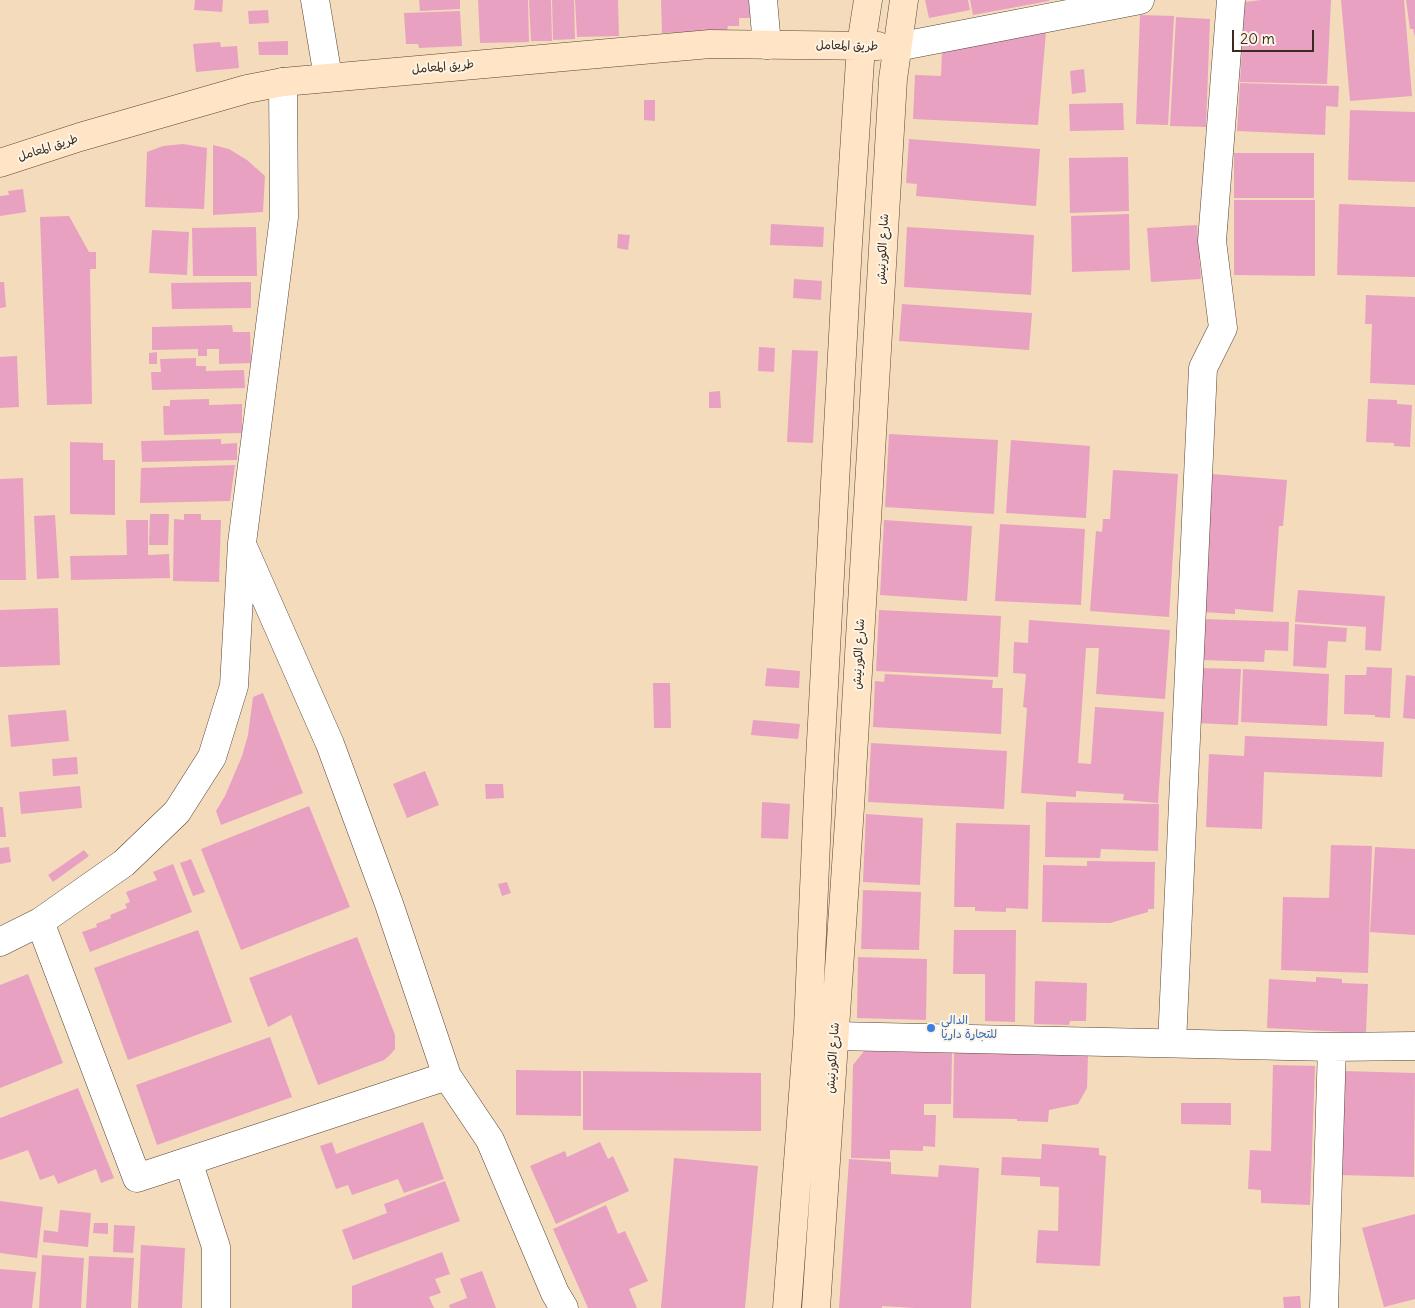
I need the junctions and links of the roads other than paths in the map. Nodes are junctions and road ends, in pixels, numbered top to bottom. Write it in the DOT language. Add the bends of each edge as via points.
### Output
graph roads {
  1 [pos="315,0"];
  2 [pos="763,0"];
  3 [pos="868,0"];
  4 [pos="904,0"];
  5 [pos="1140,0"];
  6 [pos="1230,0"];
  7 [pos="767,44"];
  8 [pos="861,45"];
  9 [pos="897,47"];
  10 [pos="328,77"];
  11 [pos="283,82"];
  12 [pos="0,163"];
  13 [pos="242,543"];
  14 [pos="40,922"];
  15 [pos="0,942"];
  16 [pos="834,1036"];
  17 [pos="1172,1043"];
  18 [pos="1415,1046"];
  19 [pos="1332,1047"];
  20 [pos="448,1076"];
  21 [pos="188,1162"];
  22 [pos="216,1308"];
  23 [pos="564,1308"];
  24 [pos="787,1308"];
  25 [pos="816,1308"];
  26 [pos="1324,1308"];
  1 -- 10 [label="street"];
  2 -- 7 [label="street"];
  3 -- 8 [label="main road"];
  4 -- 9 [label="main road, شارع الكورنيش"];
  5 -- 9 [label="street"];
  6 -- 17 [label="street" via="1212,242 1223,328 1203,368"];
  7 -- 8 [label="main road, طريق المعامل"];
  7 -- 10 [label="main road, طريق المعامل" via="710,44"];
  8 -- 9 [label="main road, طريق المعامل"];
  8 -- 24 [label="main road" via="817,805 808,1028"];
  9 -- 16 [label="main road, شارع الكورنيش"];
  10 -- 11 [label="main road, طريق المعامل"];
  11 -- 12 [label="main road, طريق المعامل" via="247,89"];
  11 -- 13 [label="street" via="284,217"];
  13 -- 14 [label="street" via="234,686 212,757 177,812 131,856"];
  13 -- 20 [label="street" via="330,744"];
  14 -- 15 [label="street"];
  14 -- 21 [label="street" via="138,1178"];
  16 -- 17 [label="street"];
  16 -- 25 [label="main road, شارع الكورنيش"];
  17 -- 19 [label="street"];
  18 -- 19 [label="street"];
  19 -- 26 [label="street"];
  20 -- 21 [label="street"];
  20 -- 23 [label="street" via="490,1140"];
  21 -- 22 [label="street" via="216,1247"];
}
